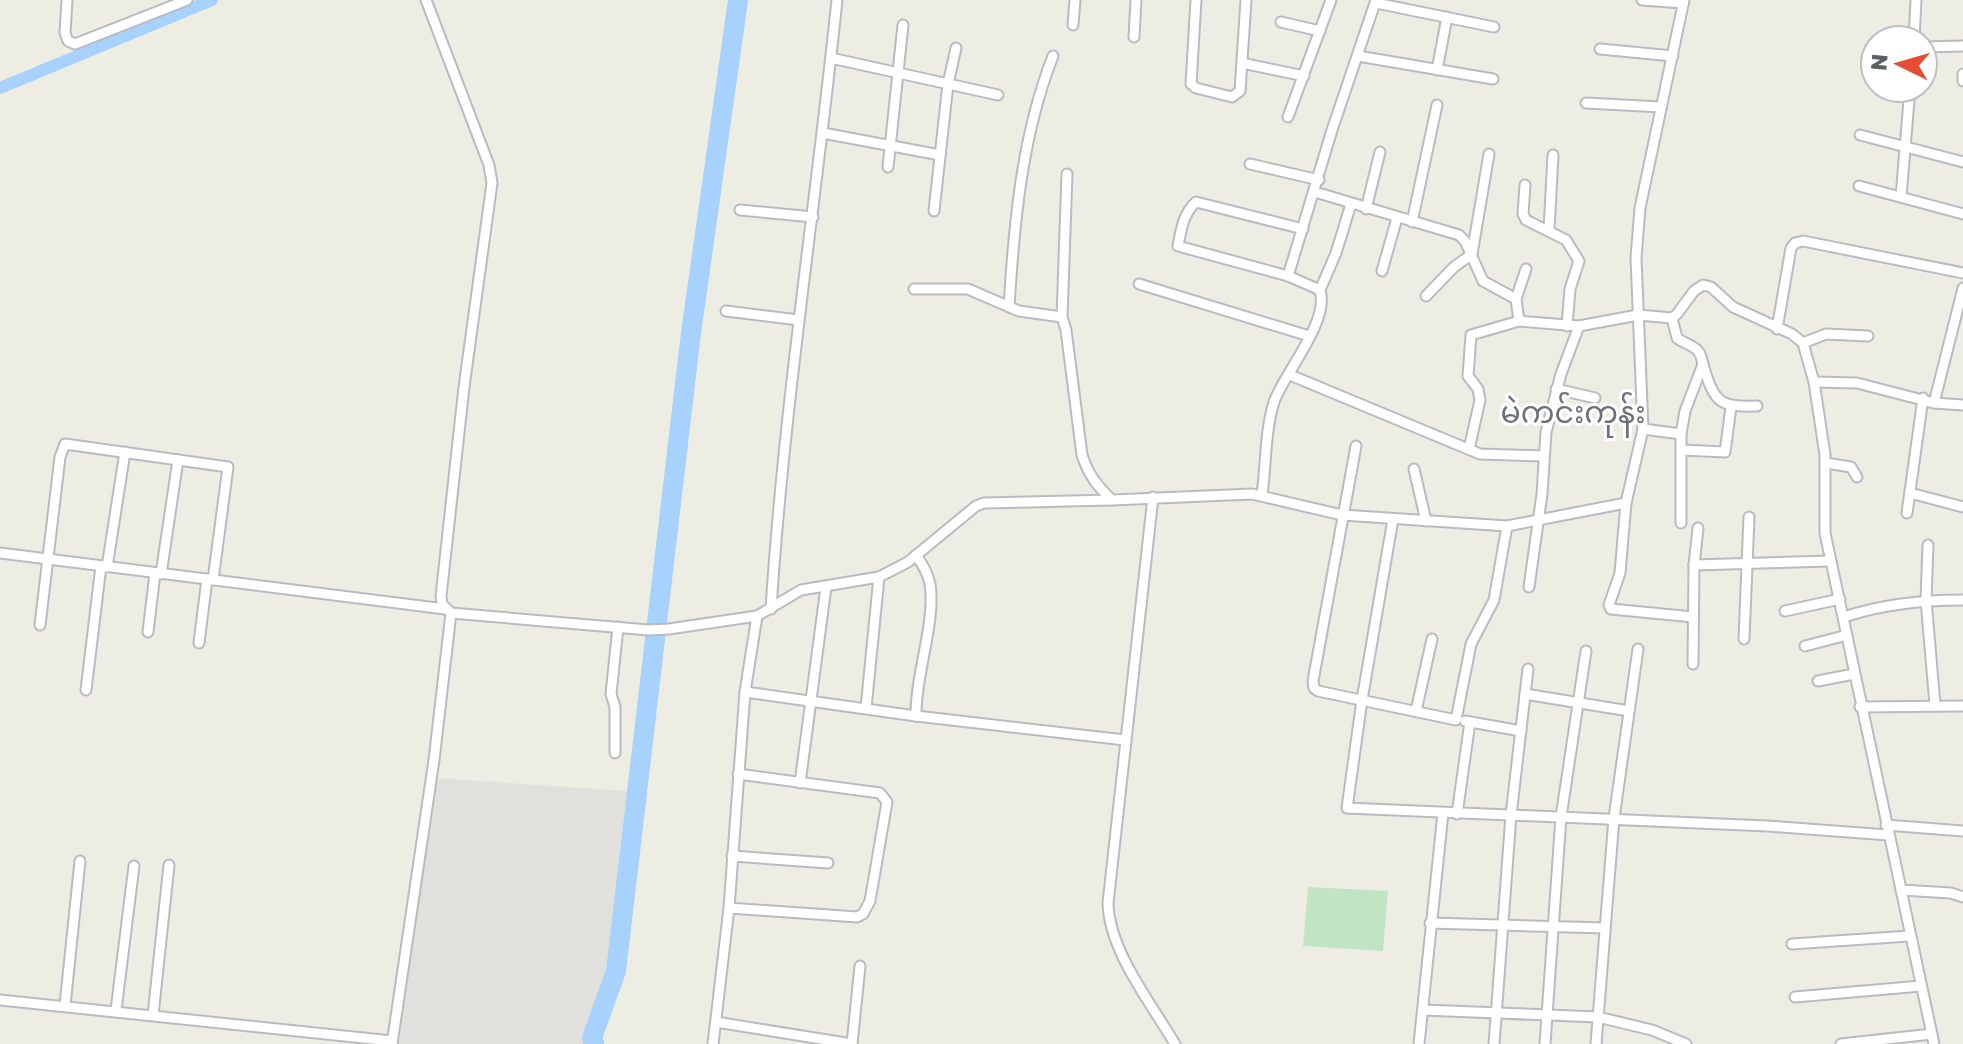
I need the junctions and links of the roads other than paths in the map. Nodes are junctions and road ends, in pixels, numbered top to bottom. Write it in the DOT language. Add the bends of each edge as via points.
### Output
graph roads {
  1 [pos="67,0"];
  2 [pos="187,0"];
  3 [pos="426,0"];
  4 [pos="837,0"];
  5 [pos="1075,0"];
  6 [pos="1136,0"];
  7 [pos="1196,0"];
  8 [pos="1246,0"];
  9 [pos="1331,0"];
  10 [pos="1642,0"];
  11 [pos="1916,0"];
  12 [pos="1683,1"];
  13 [pos="1376,2"];
  14 [pos="1447,17"];
  15 [pos="1281,22"];
  16 [pos="1915,24"];
  17 [pos="903,25"];
  18 [pos="1073,25"];
  19 [pos="1494,27"];
  20 [pos="1320,31"];
  21 [pos="1134,37"];
  22 [pos="1963,46"];
  23 [pos="1939,47"];
  24 [pos="956,48"];
  25 [pos="1600,49"];
  26 [pos="1053,56"];
  27 [pos="1358,56"];
  28 [pos="1673,56"];
  29 [pos="831,58"];
  30 [pos="1242,63"];
  31 [pos="1437,70"];
  32 [pos="898,73"];
  33 [pos="1963,74"];
  34 [pos="1304,76"];
  35 [pos="1493,79"];
  36 [pos="1963,81"];
  37 [pos="948,84"];
  38 [pos="998,95"];
  39 [pos="1586,103"];
  40 [pos="1908,104"];
  41 [pos="1437,105"];
  42 [pos="1661,107"];
  43 [pos="1288,117"];
  44 [pos="823,133"];
  45 [pos="1860,135"];
  46 [pos="891,145"];
  47 [pos="1904,146"];
  48 [pos="1380,152"];
  49 [pos="1489,154"];
  50 [pos="940,155"];
  51 [pos="1553,155"];
  52 [pos="1963,162"];
  53 [pos="1250,164"];
  54 [pos="888,167"];
  55 [pos="1067,174"];
  56 [pos="1319,180"];
  57 [pos="1525,185"];
  58 [pos="1859,186"];
  59 [pos="1315,192"];
  60 [pos="1901,197"];
  61 [pos="1351,204"];
  62 [pos="1366,209"];
  63 [pos="740,210"];
  64 [pos="934,211"];
  65 [pos="1963,214"];
  66 [pos="813,217"];
  67 [pos="1397,218"];
  68 [pos="1412,222"];
  69 [pos="1303,229"];
  70 [pos="1549,230"];
  71 [pos="1472,254"];
  72 [pos="1526,269"];
  73 [pos="1382,271"];
  74 [pos="1963,273"];
  75 [pos="1288,276"];
  76 [pos="1139,284"];
  77 [pos="1963,288"];
  78 [pos="914,289"];
  79 [pos="1320,290"];
  80 [pos="1426,296"];
  81 [pos="1516,299"];
  82 [pos="1009,307"];
  83 [pos="726,311"];
  84 [pos="1638,315"];
  85 [pos="1062,317"];
  86 [pos="1672,318"];
  87 [pos="799,320"];
  88 [pos="1519,321"];
  89 [pos="1567,326"];
  90 [pos="1579,326"];
  91 [pos="1774,328"];
  92 [pos="1309,336"];
  93 [pos="1868,336"];
  94 [pos="1803,343"];
  95 [pos="1703,364"];
  96 [pos="1290,375"];
  97 [pos="1814,382"];
  98 [pos="1556,389"];
  99 [pos="1595,398"];
  100 [pos="1923,398"];
  101 [pos="1934,403"];
  102 [pos="1963,405"];
  103 [pos="1757,406"];
  104 [pos="1731,407"];
  105 [pos="1643,429"];
  106 [pos="1681,434"];
  107 [pos="1356,446"];
  108 [pos="1469,449"];
  109 [pos="1682,450"];
  110 [pos="125,452"];
  111 [pos="1544,456"];
  112 [pos="178,460"];
  113 [pos="1826,463"];
  114 [pos="1414,469"];
  115 [pos="1857,477"];
  116 [pos="1910,493"];
  117 [pos="1262,495"];
  118 [pos="1153,497"];
  119 [pos="1112,500"];
  120 [pos="1626,503"];
  121 [pos="1963,507"];
  122 [pos="1907,513"];
  123 [pos="1342,515"];
  124 [pos="1749,517"];
  125 [pos="1393,519"];
  126 [pos="1539,519"];
  127 [pos="1426,521"];
  128 [pos="1681,523"];
  129 [pos="1507,526"];
  130 [pos="1698,528"];
  131 [pos="1928,545"];
  132 [pos="0,553"];
  133 [pos="916,555"];
  134 [pos="48,559"];
  135 [pos="1831,561"];
  136 [pos="1747,564"];
  137 [pos="1694,565"];
  138 [pos="104,566"];
  139 [pos="158,573"];
  140 [pos="879,577"];
  141 [pos="210,580"];
  142 [pos="826,587"];
  143 [pos="1529,587"];
  144 [pos="1840,599"];
  145 [pos="1926,600"];
  146 [pos="1963,600"];
  147 [pos="771,609"];
  148 [pos="448,611"];
  149 [pos="1785,611"];
  150 [pos="757,616"];
  151 [pos="1693,617"];
  152 [pos="1844,617"];
  153 [pos="40,625"];
  154 [pos="618,627"];
  155 [pos="148,632"];
  156 [pos="1847,635"];
  157 [pos="1432,639"];
  158 [pos="1744,639"];
  159 [pos="199,643"];
  160 [pos="1805,646"];
  161 [pos="1638,649"];
  162 [pos="1586,651"];
  163 [pos="1693,664"];
  164 [pos="1528,669"];
  165 [pos="1854,674"];
  166 [pos="1818,681"];
  167 [pos="86,690"];
  168 [pos="745,692"];
  169 [pos="1525,694"];
  170 [pos="1362,700"];
  171 [pos="812,701"];
  172 [pos="1578,703"];
  173 [pos="1935,705"];
  174 [pos="1963,706"];
  175 [pos="1860,707"];
  176 [pos="866,708"];
  177 [pos="1416,711"];
  178 [pos="1629,711"];
  179 [pos="916,716"];
  180 [pos="1456,720"];
  181 [pos="1470,722"];
  182 [pos="1521,731"];
  183 [pos="1125,740"];
  184 [pos="615,753"];
  185 [pos="738,774"];
  186 [pos="800,783"];
  187 [pos="1443,813"];
  188 [pos="1457,814"];
  189 [pos="1511,815"];
  190 [pos="1561,817"];
  191 [pos="1614,818"];
  192 [pos="1887,830"];
  193 [pos="1963,831"];
  194 [pos="732,856"];
  195 [pos="80,861"];
  196 [pos="828,863"];
  197 [pos="169,865"];
  198 [pos="134,866"];
  199 [pos="1901,890"];
  200 [pos="1963,897"];
  201 [pos="729,908"];
  202 [pos="1430,923"];
  203 [pos="1503,926"];
  204 [pos="1553,926"];
  205 [pos="1605,928"];
  206 [pos="1909,936"];
  207 [pos="1792,944"];
  208 [pos="860,966"];
  209 [pos="1921,986"];
  210 [pos="1795,997"];
  211 [pos="0,1000"];
  212 [pos="65,1005"];
  213 [pos="116,1010"];
  214 [pos="1423,1010"];
  215 [pos="1497,1014"];
  216 [pos="153,1015"];
  217 [pos="1547,1016"];
  218 [pos="1598,1017"];
  219 [pos="716,1022"];
  220 [pos="1933,1039"];
  221 [pos="392,1042"];
  222 [pos="713,1044"];
  223 [pos="1175,1044"];
  224 [pos="1419,1044"];
  225 [pos="1494,1044"];
  226 [pos="1545,1044"];
  227 [pos="1596,1044"];
  228 [pos="1686,1044"];
  229 [pos="1841,1044"];
  1 -- 2 [label="street" via="65,33 75,44"];
  3 -- 148 [label="street" via="492,183 442,581"];
  4 -- 29 [label="street"];
  5 -- 18 [label="street"];
  6 -- 21 [label="street"];
  7 -- 30 [label="street" via="1191,84 1232,97 1240,91"];
  8 -- 30 [label="street"];
  9 -- 20 [label="street"];
  10 -- 12 [label="street"];
  11 -- 16 [label="street"];
  12 -- 28 [label="street"];
  13 -- 14 [label="street"];
  13 -- 27 [label="street"];
  14 -- 19 [label="street"];
  14 -- 31 [label="street"];
  15 -- 20 [label="street"];
  17 -- 32 [label="street"];
  20 -- 34 [label="street"];
  22 -- 23 [label="street"];
  24 -- 37 [label="street"];
  25 -- 28 [label="street"];
  26 -- 82 [label="street" via="1038,100 1014,221"];
  27 -- 31 [label="street"];
  27 -- 56 [label="street"];
  28 -- 42 [label="street"];
  29 -- 32 [label="street"];
  29 -- 44 [label="street"];
  30 -- 34 [label="street"];
  31 -- 35 [label="street"];
  32 -- 37 [label="street"];
  32 -- 46 [label="street"];
  33 -- 36 [label="street"];
  34 -- 43 [label="street"];
  37 -- 38 [label="street"];
  37 -- 50 [label="street"];
  39 -- 42 [label="street"];
  40 -- 47 [label="street"];
  41 -- 68 [label="street"];
  42 -- 84 [label="street" via="1640,208"];
  44 -- 46 [label="street"];
  44 -- 66 [label="street"];
  45 -- 47 [label="street"];
  46 -- 50 [label="street"];
  46 -- 54 [label="street"];
  47 -- 52 [label="street"];
  47 -- 60 [label="street"];
  48 -- 62 [label="street"];
  49 -- 71 [label="street"];
  50 -- 64 [label="street"];
  51 -- 70 [label="street"];
  53 -- 56 [label="street"];
  55 -- 85 [label="street"];
  56 -- 59 [label="street"];
  57 -- 70 [label="street" via="1526,220"];
  58 -- 60 [label="street"];
  59 -- 61 [label="street"];
  59 -- 69 [label="street"];
  60 -- 65 [label="street"];
  61 -- 62 [label="street"];
  61 -- 79 [label="street"];
  62 -- 67 [label="street"];
  63 -- 66 [label="street"];
  66 -- 87 [label="street"];
  67 -- 68 [label="street"];
  67 -- 73 [label="street"];
  68 -- 71 [label="street" via="1459,235"];
  69 -- 75 [label="street"];
  69 -- 75 [label="street" via="1196,202 1183,222 1178,246"];
  70 -- 89 [label="street" via="1566,240 1579,261"];
  71 -- 80 [label="street"];
  71 -- 81 [label="street" via="1483,281"];
  72 -- 81 [label="street"];
  74 -- 91 [label="street" via="1795,243"];
  75 -- 79 [label="street"];
  76 -- 92 [label="street"];
  77 -- 101 [label="street"];
  78 -- 82 [label="street" via="968,289"];
  79 -- 92 [label="street" via="1323,299"];
  81 -- 88 [label="street"];
  82 -- 85 [label="street"];
  83 -- 87 [label="street"];
  84 -- 86 [label="street"];
  84 -- 90 [label="street"];
  84 -- 105 [label="street"];
  85 -- 119 [label="street" via="1086,470"];
  86 -- 91 [label="street" via="1703,285"];
  86 -- 95 [label="street" via="1677,338 1697,349"];
  87 -- 147 [label="street"];
  88 -- 89 [label="street"];
  88 -- 108 [label="street" via="1469,338 1468,376 1480,400"];
  89 -- 90 [label="street"];
  90 -- 98 [label="street"];
  91 -- 94 [label="street"];
  92 -- 96 [label="street"];
  93 -- 94 [label="street" via="1826,334"];
  94 -- 97 [label="street"];
  95 -- 104 [label="street" via="1719,402"];
  95 -- 106 [label="street"];
  96 -- 108 [label="street"];
  96 -- 117 [label="street" via="1275,401"];
  97 -- 100 [label="street" via="1857,383"];
  97 -- 113 [label="street"];
  98 -- 99 [label="street"];
  98 -- 111 [label="street"];
  100 -- 101 [label="street"];
  100 -- 116 [label="street"];
  101 -- 102 [label="street"];
  103 -- 104 [label="street"];
  104 -- 109 [label="street" via="1725,452"];
  105 -- 106 [label="street"];
  105 -- 120 [label="street"];
  106 -- 109 [label="street"];
  107 -- 123 [label="street"];
  108 -- 111 [label="street" via="1505,457"];
  109 -- 128 [label="street"];
  110 -- 112 [label="street"];
  110 -- 134 [label="street" via="70,443 63,447"];
  110 -- 138 [label="street"];
  111 -- 126 [label="street"];
  112 -- 139 [label="street"];
  112 -- 141 [label="street" via="228,467"];
  113 -- 115 [label="street" via="1851,467"];
  113 -- 135 [label="street" via="1825,533"];
  114 -- 127 [label="street"];
  116 -- 121 [label="street"];
  116 -- 122 [label="street"];
  117 -- 118 [label="street"];
  117 -- 123 [label="street"];
  118 -- 119 [label="street"];
  118 -- 183 [label="street"];
  119 -- 133 [label="street" via="984,503"];
  120 -- 126 [label="street"];
  120 -- 151 [label="street" via="1620,573 1610,607"];
  123 -- 125 [label="street"];
  123 -- 170 [label="street" via="1313,681 1318,691"];
  124 -- 136 [label="street"];
  125 -- 127 [label="street"];
  125 -- 170 [label="street"];
  126 -- 129 [label="street"];
  126 -- 143 [label="street"];
  127 -- 129 [label="street"];
  129 -- 180 [label="street" via="1494,600 1471,644"];
  130 -- 137 [label="street"];
  131 -- 145 [label="street"];
  132 -- 134 [label="street"];
  133 -- 140 [label="street"];
  133 -- 179 [label="street" via="930,584 930,603"];
  134 -- 138 [label="street"];
  134 -- 153 [label="street"];
  135 -- 136 [label="street"];
  135 -- 144 [label="street"];
  136 -- 137 [label="street"];
  136 -- 158 [label="street"];
  137 -- 151 [label="street"];
  138 -- 139 [label="street"];
  138 -- 167 [label="street"];
  139 -- 141 [label="street"];
  139 -- 155 [label="street"];
  140 -- 142 [label="street"];
  140 -- 176 [label="street"];
  141 -- 148 [label="street"];
  141 -- 159 [label="street"];
  142 -- 147 [label="street" via="793,593"];
  142 -- 171 [label="street"];
  144 -- 149 [label="street"];
  144 -- 152 [label="street"];
  145 -- 146 [label="street"];
  145 -- 152 [label="street"];
  145 -- 173 [label="street"];
  147 -- 150 [label="street"];
  148 -- 154 [label="street"];
  148 -- 221 [label="street" via="436,745"];
  150 -- 154 [label="street" via="669,629"];
  150 -- 168 [label="street"];
  151 -- 163 [label="street"];
  152 -- 156 [label="street"];
  154 -- 184 [label="street" via="611,694"];
  156 -- 160 [label="street"];
  156 -- 165 [label="street"];
  157 -- 177 [label="street"];
  161 -- 178 [label="street"];
  162 -- 172 [label="street"];
  164 -- 169 [label="street"];
  165 -- 166 [label="street"];
  165 -- 175 [label="street"];
  168 -- 171 [label="street"];
  168 -- 185 [label="street"];
  169 -- 172 [label="street"];
  169 -- 182 [label="street"];
  170 -- 177 [label="street"];
  170 -- 187 [label="street" via="1346,807"];
  171 -- 176 [label="street"];
  171 -- 186 [label="street"];
  172 -- 178 [label="street"];
  172 -- 190 [label="street"];
  173 -- 174 [label="street"];
  173 -- 175 [label="street"];
  175 -- 192 [label="street"];
  176 -- 179 [label="street"];
  177 -- 180 [label="street"];
  178 -- 191 [label="street"];
  179 -- 183 [label="street"];
  180 -- 181 [label="street"];
  181 -- 182 [label="street"];
  181 -- 188 [label="street"];
  182 -- 189 [label="street"];
  183 -- 223 [label="street" via="1109,925"];
  185 -- 186 [label="street"];
  185 -- 194 [label="street"];
  186 -- 201 [label="street" via="880,793 887,802 867,907 857,917"];
  187 -- 188 [label="street"];
  187 -- 202 [label="street"];
  188 -- 189 [label="street"];
  189 -- 190 [label="street"];
  189 -- 203 [label="street"];
  190 -- 191 [label="street"];
  190 -- 204 [label="street"];
  191 -- 192 [label="street"];
  191 -- 205 [label="street"];
  192 -- 193 [label="street"];
  192 -- 199 [label="street"];
  194 -- 196 [label="street"];
  194 -- 201 [label="street"];
  195 -- 212 [label="street"];
  197 -- 216 [label="street"];
  198 -- 213 [label="street"];
  199 -- 200 [label="street"];
  199 -- 206 [label="street"];
  201 -- 219 [label="street"];
  202 -- 203 [label="street"];
  202 -- 214 [label="street"];
  203 -- 204 [label="street"];
  203 -- 215 [label="street"];
  204 -- 205 [label="street"];
  204 -- 217 [label="street"];
  205 -- 218 [label="street"];
  206 -- 207 [label="street"];
  206 -- 209 [label="street"];
  208 -- 219 [label="street" via="852,1044"];
  209 -- 210 [label="street"];
  209 -- 220 [label="street"];
  211 -- 212 [label="street"];
  212 -- 213 [label="street"];
  213 -- 216 [label="street"];
  214 -- 215 [label="street"];
  214 -- 224 [label="street"];
  215 -- 217 [label="street"];
  215 -- 225 [label="street"];
  216 -- 221 [label="street"];
  217 -- 218 [label="street"];
  217 -- 226 [label="street"];
  218 -- 227 [label="street"];
  218 -- 228 [label="street"];
  219 -- 222 [label="street"];
  220 -- 229 [label="street"];
}
